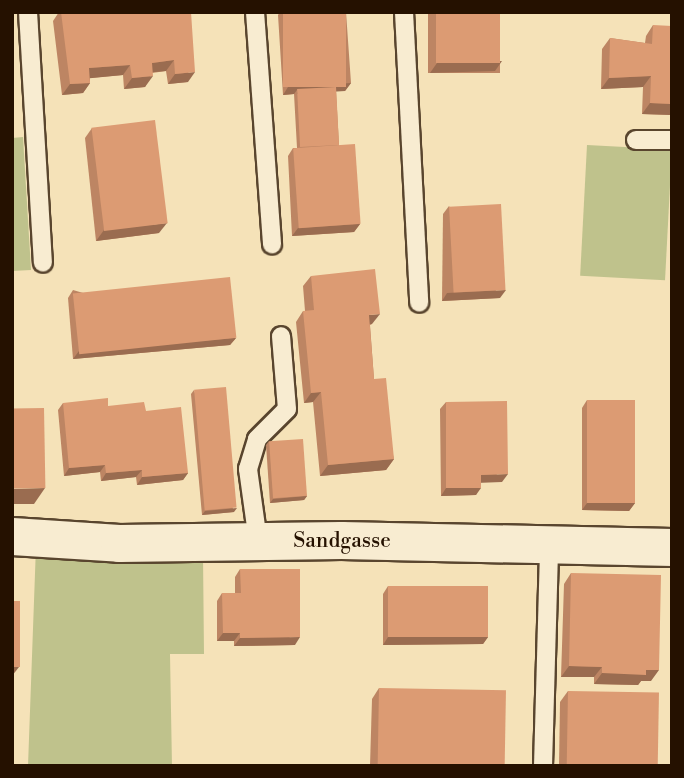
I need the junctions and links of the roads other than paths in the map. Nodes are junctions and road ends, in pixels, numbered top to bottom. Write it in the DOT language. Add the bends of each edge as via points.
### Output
graph roads {
  1 [pos="28,12"];
  2 [pos="254,12"];
  3 [pos="404,12"];
  4 [pos="636,140"];
  5 [pos="672,140"];
  6 [pos="272,244"];
  7 [pos="43,263"];
  8 [pos="419,303"];
  9 [pos="281,336"];
  10 [pos="12,536"];
  11 [pos="258,541"];
  12 [pos="549,545"];
  13 [pos="672,547"];
  14 [pos="543,766"];
  1 -- 7 [label="lane"];
  2 -- 6 [label="lane"];
  3 -- 8 [label="lane"];
  4 -- 5 [label="lane"];
  9 -- 11 [label="lane" via="287,409 257,439 248,469"];
  10 -- 11 [label="street, Sandgasse" via="120,544"];
  11 -- 12 [label="street, Sandgasse"];
  12 -- 13 [label="street, Sandgasse"];
  12 -- 14 [label="lane"];
}
